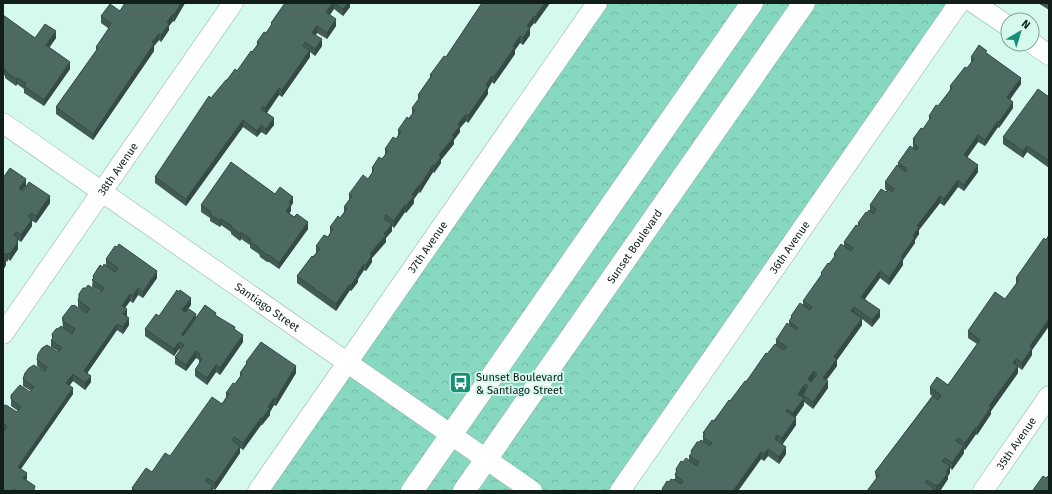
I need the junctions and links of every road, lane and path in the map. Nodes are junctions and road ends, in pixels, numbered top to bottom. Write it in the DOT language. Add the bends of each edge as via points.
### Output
graph roads {
  1 [pos="233,3"];
  2 [pos="597,3"];
  3 [pos="752,3"];
  4 [pos="804,3"];
  5 [pos="959,3"];
  6 [pos="974,3"];
  7 [pos="1000,21"];
  8 [pos="1040,49"];
  9 [pos="1049,55"];
  10 [pos="3,123"];
  11 [pos="102,192"];
  12 [pos="3,334"];
  13 [pos="347,362"];
  14 [pos="1049,396"];
  15 [pos="452,435"];
  16 [pos="486,459"];
  17 [pos="258,491"];
  18 [pos="412,491"];
  19 [pos="464,491"];
  20 [pos="532,491"];
  21 [pos="620,491"];
  22 [pos="983,491"];
  1 -- 11 [label="street, 38th Avenue"];
  2 -- 13 [label="street, 37th Avenue"];
  3 -- 15 [label="main road"];
  4 -- 16 [label="main road, Sunset Boulevard"];
  5 -- 21 [label="street, 36th Avenue"];
  6 -- 7 [label="street"];
  8 -- 9 [label="street"];
  10 -- 11 [label="street, Santiago Street"];
  11 -- 12 [label="street, 38th Avenue"];
  11 -- 13 [label="street, Santiago Street"];
  13 -- 15 [label="street, Santiago Street"];
  13 -- 17 [label="street, 37th Avenue"];
  14 -- 22 [label="street, 35th Avenue"];
  15 -- 16 [label="street, Santiago Street"];
  15 -- 18 [label="main road"];
  16 -- 19 [label="main road, Sunset Boulevard"];
  16 -- 20 [label="street, Santiago Street"];
}
